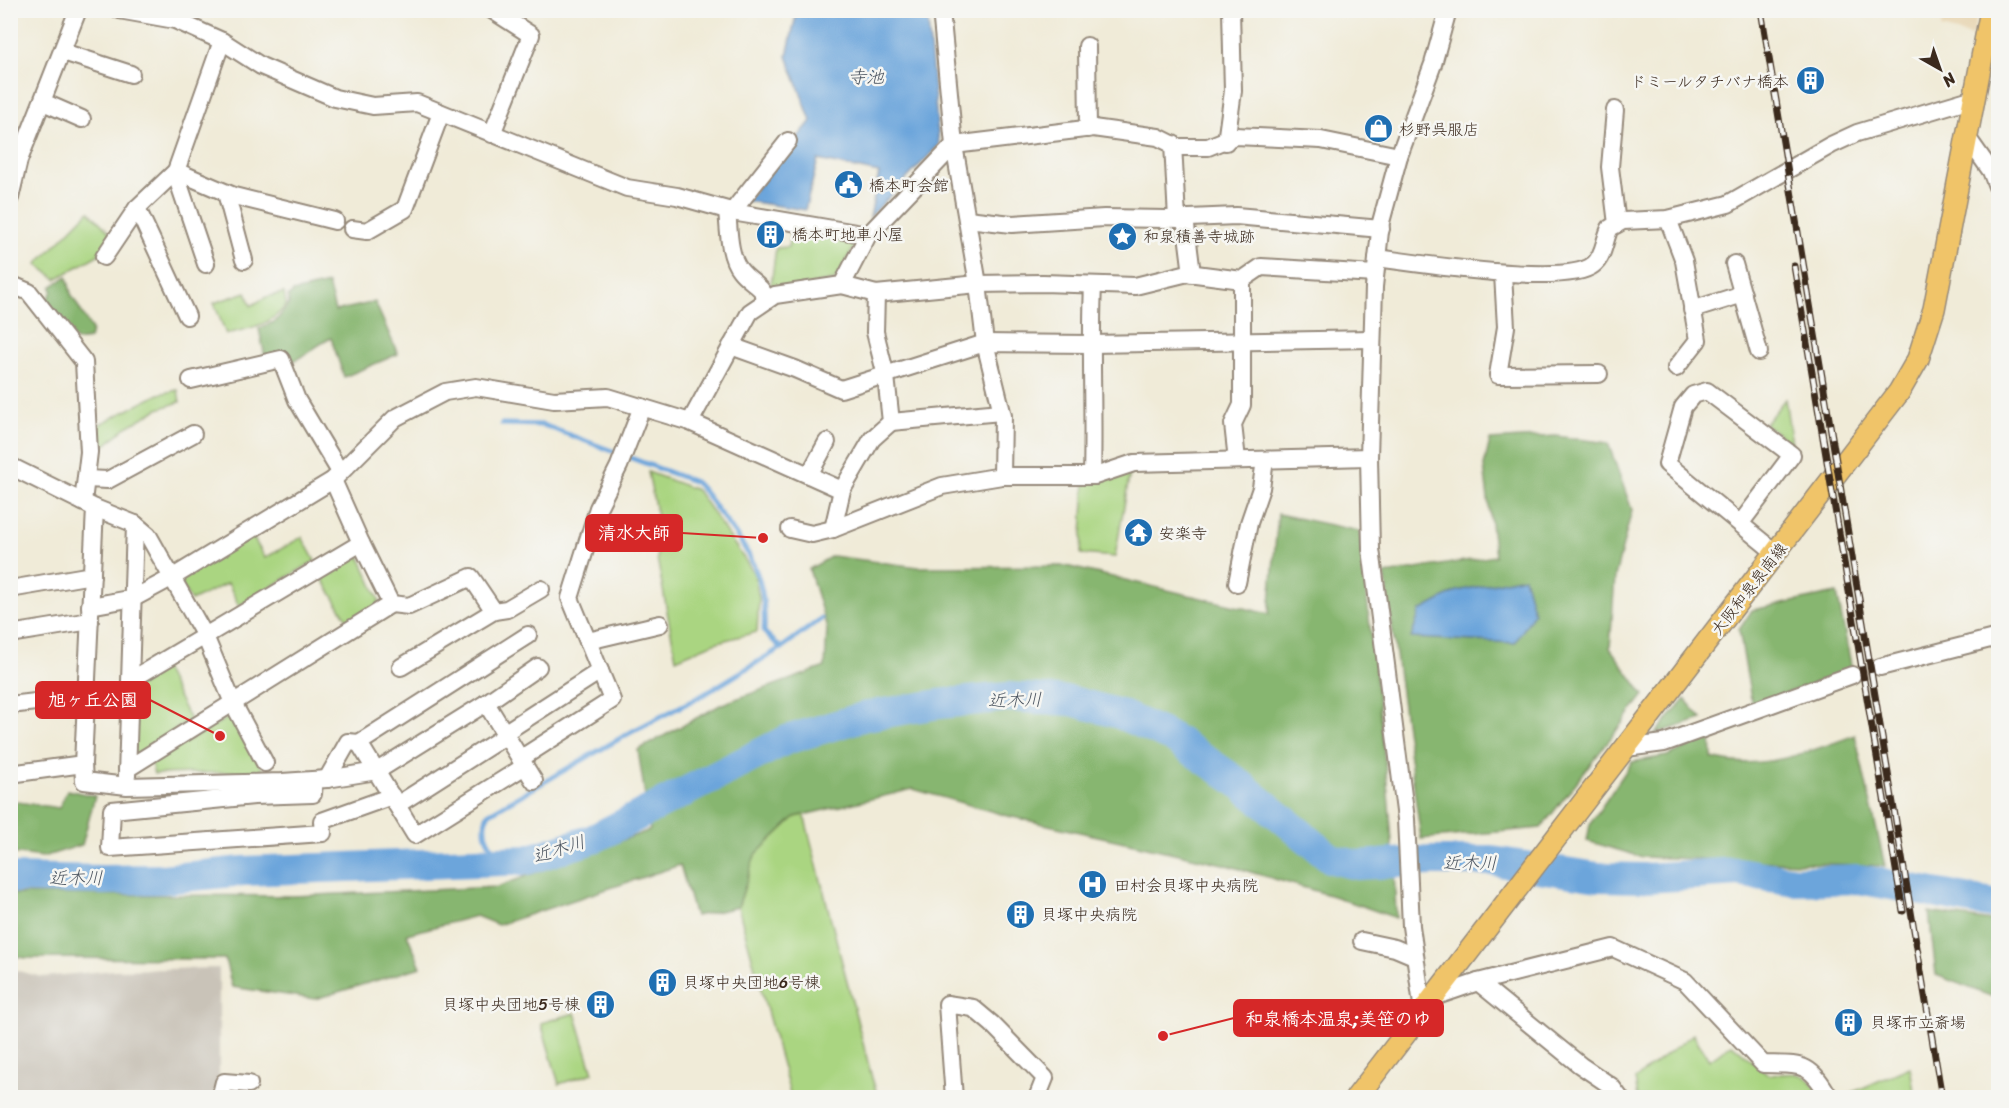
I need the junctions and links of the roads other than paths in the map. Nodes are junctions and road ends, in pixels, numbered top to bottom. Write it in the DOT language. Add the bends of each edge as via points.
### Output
graph roads {
  1 [pos="78,10"];
  2 [pos="118,10"];
  3 [pos="492,10"];
  4 [pos="941,10"];
  5 [pos="1231,10"];
  6 [pos="1448,10"];
  7 [pos="1991,10"];
  8 [pos="222,41"];
  9 [pos="1087,46"];
  10 [pos="63,52"];
  11 [pos="131,74"];
  12 [pos="1974,98"];
  13 [pos="43,102"];
  14 [pos="1615,110"];
  15 [pos="441,113"];
  16 [pos="82,119"];
  17 [pos="1088,129"];
  18 [pos="492,134"];
  19 [pos="1967,137"];
  20 [pos="788,141"];
  21 [pos="1226,142"];
  22 [pos="1173,144"];
  23 [pos="954,145"];
  24 [pos="1399,156"];
  25 [pos="178,172"];
  26 [pos="1998,189"];
  27 [pos="226,193"];
  28 [pos="10,198"];
  29 [pos="137,208"];
  30 [pos="730,211"];
  31 [pos="967,219"];
  32 [pos="1181,219"];
  33 [pos="1668,219"];
  34 [pos="334,221"];
  35 [pos="1617,224"];
  36 [pos="352,229"];
  37 [pos="1381,229"];
  38 [pos="868,235"];
  39 [pos="104,257"];
  40 [pos="244,260"];
  41 [pos="206,264"];
  42 [pos="1734,264"];
  43 [pos="1376,266"];
  44 [pos="1192,274"];
  45 [pos="1503,274"];
  46 [pos="1242,280"];
  47 [pos="10,284"];
  48 [pos="978,284"];
  49 [pos="842,285"];
  50 [pos="1093,285"];
  51 [pos="876,294"];
  52 [pos="1743,294"];
  53 [pos="767,300"];
  54 [pos="1692,310"];
  55 [pos="187,316"];
  56 [pos="1372,339"];
  57 [pos="1242,341"];
  58 [pos="985,343"];
  59 [pos="1091,344"];
  60 [pos="731,346"];
  61 [pos="1759,352"];
  62 [pos="1676,368"];
  63 [pos="1599,374"];
  64 [pos="886,376"];
  65 [pos="191,380"];
  66 [pos="642,407"];
  67 [pos="1002,412"];
  68 [pos="690,422"];
  69 [pos="891,422"];
  70 [pos="193,434"];
  71 [pos="827,442"];
  72 [pos="1369,458"];
  73 [pos="1237,460"];
  74 [pos="1265,460"];
  75 [pos="10,466"];
  76 [pos="809,475"];
  77 [pos="1092,475"];
  78 [pos="336,476"];
  79 [pos="1002,476"];
  80 [pos="86,479"];
  81 [pos="842,490"];
  82 [pos="89,505"];
  83 [pos="135,524"];
  84 [pos="1740,524"];
  85 [pos="790,529"];
  86 [pos="833,529"];
  87 [pos="361,543"];
  88 [pos="1776,554"];
  89 [pos="92,576"];
  90 [pos="173,577"];
  91 [pos="1237,583"];
  92 [pos="533,589"];
  93 [pos="10,590"];
  94 [pos="134,598"];
  95 [pos="391,604"];
  96 [pos="494,611"];
  97 [pos="90,614"];
  98 [pos="660,624"];
  99 [pos="10,634"];
  100 [pos="528,635"];
  101 [pos="205,636"];
  102 [pos="1998,638"];
  103 [pos="588,641"];
  104 [pos="401,666"];
  105 [pos="538,667"];
  106 [pos="1880,667"];
  107 [pos="600,671"];
  108 [pos="1852,675"];
  109 [pos="131,686"];
  110 [pos="86,695"];
  111 [pos="233,703"];
  112 [pos="486,703"];
  113 [pos="10,705"];
  114 [pos="505,735"];
  115 [pos="359,744"];
  116 [pos="1626,748"];
  117 [pos="265,763"];
  118 [pos="522,763"];
  119 [pos="83,764"];
  120 [pos="377,771"];
  121 [pos="10,774"];
  122 [pos="127,777"];
  123 [pos="534,782"];
  124 [pos="318,784"];
  125 [pos="394,800"];
  126 [pos="322,820"];
  127 [pos="1362,940"];
  128 [pos="1414,956"];
  129 [pos="1478,982"];
  130 [pos="1429,1005"];
  131 [pos="249,1084"];
  132 [pos="220,1098"];
  133 [pos="954,1098"];
  134 [pos="1037,1098"];
  135 [pos="1356,1098"];
  136 [pos="1620,1098"];
  137 [pos="1830,1098"];
  1 -- 10 [label="street"];
  2 -- 8 [label="street" via="175,20"];
  3 -- 18 [label="street" via="531,35"];
  4 -- 23 [label="street"];
  5 -- 21 [label="street" via="1233,91"];
  6 -- 24 [label="street"];
  7 -- 12 [label="main road, 大阪和泉泉南線"];
  8 -- 15 [label="street" via="261,66 335,98 373,106 417,103"];
  8 -- 25 [label="street"];
  9 -- 17 [label="street"];
  10 -- 11 [label="street"];
  10 -- 13 [label="street"];
  12 -- 19 [label="main road, 大阪和泉泉南線"];
  12 -- 33 [label="street" via="1857,133 1728,204"];
  13 -- 16 [label="street"];
  13 -- 28 [label="street" via="19,160"];
  14 -- 35 [label="street" via="1610,168"];
  15 -- 18 [label="street"];
  15 -- 36 [label="street" via="405,209 367,231"];
  17 -- 22 [label="street" via="1158,137"];
  17 -- 23 [label="street"];
  18 -- 30 [label="street" via="627,189 677,196"];
  19 -- 26 [label="street" via="1991,171"];
  19 -- 88 [label="main road, 大阪和泉泉南線" via="1934,309 1918,359 1899,392"];
  20 -- 30 [label="street"];
  21 -- 22 [label="street" via="1208,147"];
  21 -- 24 [label="street" via="1235,136 1321,140"];
  22 -- 32 [label="street"];
  23 -- 31 [label="street"];
  23 -- 38 [label="street"];
  24 -- 37 [label="street"];
  25 -- 27 [label="street"];
  25 -- 29 [label="street"];
  25 -- 41 [label="street"];
  27 -- 34 [label="street"];
  27 -- 40 [label="street"];
  29 -- 39 [label="street"];
  29 -- 55 [label="street"];
  30 -- 38 [label="street"];
  30 -- 53 [label="street" via="731,243 738,267 763,289"];
  31 -- 32 [label="street" via="1012,224 1104,218"];
  31 -- 48 [label="street"];
  32 -- 37 [label="street" via="1236,216"];
  32 -- 44 [label="street"];
  33 -- 35 [label="street"];
  33 -- 54 [label="street" via="1684,261"];
  35 -- 45 [label="street" via="1610,228 1600,259 1581,272"];
  37 -- 43 [label="street"];
  38 -- 49 [label="street"];
  42 -- 52 [label="street"];
  43 -- 45 [label="street"];
  43 -- 46 [label="street" via="1261,267"];
  43 -- 56 [label="street"];
  44 -- 46 [label="street"];
  44 -- 50 [label="street" via="1135,286"];
  45 -- 63 [label="street" via="1506,327 1498,375"];
  46 -- 57 [label="street"];
  47 -- 80 [label="street" via="29,292 84,362 89,452"];
  48 -- 50 [label="street"];
  48 -- 51 [label="street"];
  48 -- 58 [label="street"];
  49 -- 51 [label="street"];
  49 -- 53 [label="street" via="775,295"];
  50 -- 59 [label="street"];
  51 -- 64 [label="street" via="875,332"];
  52 -- 54 [label="street"];
  52 -- 61 [label="street"];
  53 -- 60 [label="street" via="750,312"];
  54 -- 62 [label="street" via="1698,340"];
  56 -- 57 [label="street"];
  56 -- 72 [label="street"];
  57 -- 59 [label="street"];
  57 -- 73 [label="street" via="1242,405 1233,424"];
  58 -- 59 [label="street"];
  58 -- 64 [label="street"];
  58 -- 67 [label="street"];
  59 -- 77 [label="street"];
  60 -- 64 [label="street" via="841,390"];
  60 -- 68 [label="street"];
  64 -- 69 [label="street"];
  65 -- 78 [label="street" via="281,359"];
  66 -- 68 [label="street"];
  66 -- 78 [label="street" via="608,397 554,400 476,387 445,392 395,418"];
  66 -- 103 [label="street" via="598,508 570,598"];
  67 -- 69 [label="street"];
  67 -- 79 [label="street"];
  68 -- 76 [label="street"];
  69 -- 81 [label="street" via="872,439"];
  70 -- 80 [label="street" via="108,480"];
  71 -- 76 [label="street"];
  72 -- 74 [label="street"];
  72 -- 128 [label="street" via="1371,549 1406,819"];
  73 -- 74 [label="street"];
  73 -- 77 [label="street" via="1134,463"];
  74 -- 91 [label="street"];
  75 -- 82 [label="street"];
  76 -- 81 [label="street"];
  77 -- 79 [label="street"];
  78 -- 87 [label="street"];
  78 -- 90 [label="street"];
  79 -- 86 [label="street" via="942,486"];
  80 -- 82 [label="street"];
  81 -- 86 [label="street"];
  82 -- 83 [label="street"];
  82 -- 89 [label="street"];
  83 -- 90 [label="street" via="148,535"];
  83 -- 94 [label="street"];
  84 -- 84 [label="street" via="1792,455 1707,391 1693,395 1683,407 1667,464"];
  84 -- 88 [label="street"];
  85 -- 86 [label="street" via="812,534"];
  87 -- 95 [label="street"];
  87 -- 101 [label="street"];
  88 -- 116 [label="main road, 大阪和泉泉南線"];
  89 -- 93 [label="street"];
  89 -- 97 [label="street"];
  90 -- 94 [label="street"];
  90 -- 101 [label="street"];
  92 -- 96 [label="street" via="507,609"];
  94 -- 97 [label="street"];
  94 -- 109 [label="street"];
  95 -- 96 [label="street" via="409,606 471,577"];
  95 -- 111 [label="street"];
  96 -- 104 [label="street"];
  97 -- 99 [label="street"];
  97 -- 110 [label="street"];
  98 -- 103 [label="street"];
  100 -- 115 [label="street"];
  101 -- 109 [label="street"];
  101 -- 111 [label="street"];
  102 -- 106 [label="street"];
  103 -- 107 [label="street"];
  105 -- 112 [label="street"];
  107 -- 114 [label="street"];
  107 -- 118 [label="street" via="612,700"];
  108 -- 116 [label="street" via="1664,743"];
  109 -- 110 [label="street"];
  109 -- 122 [label="street"];
  110 -- 113 [label="street"];
  110 -- 119 [label="street"];
  111 -- 117 [label="street"];
  111 -- 122 [label="street"];
  112 -- 114 [label="street"];
  112 -- 120 [label="street"];
  114 -- 118 [label="street"];
  114 -- 125 [label="street"];
  115 -- 120 [label="street"];
  115 -- 124 [label="street" via="348,742"];
  116 -- 130 [label="main road, 大阪和泉泉南線"];
  118 -- 123 [label="street"];
  118 -- 125 [label="street" via="415,835"];
  119 -- 121 [label="street"];
  119 -- 122 [label="street" via="84,781"];
  120 -- 124 [label="street"];
  120 -- 125 [label="street"];
  122 -- 124 [label="street"];
  124 -- 126 [label="street"];
  124 -- 126 [label="street" via="254,796 112,810 110,848 323,833"];
  125 -- 126 [label="street"];
  127 -- 128 [label="street"];
  128 -- 130 [label="street"];
  129 -- 130 [label="street"];
  129 -- 136 [label="street" via="1611,1086"];
  129 -- 137 [label="street" via="1613,948 1685,981 1763,1064 1802,1065 1818,1077"];
  130 -- 135 [label="main road, 大阪和泉泉南線"];
  131 -- 132 [label="street" via="224,1082"];
  133 -- 134 [label="street" via="947,1004 973,1008 1045,1077"];
}
